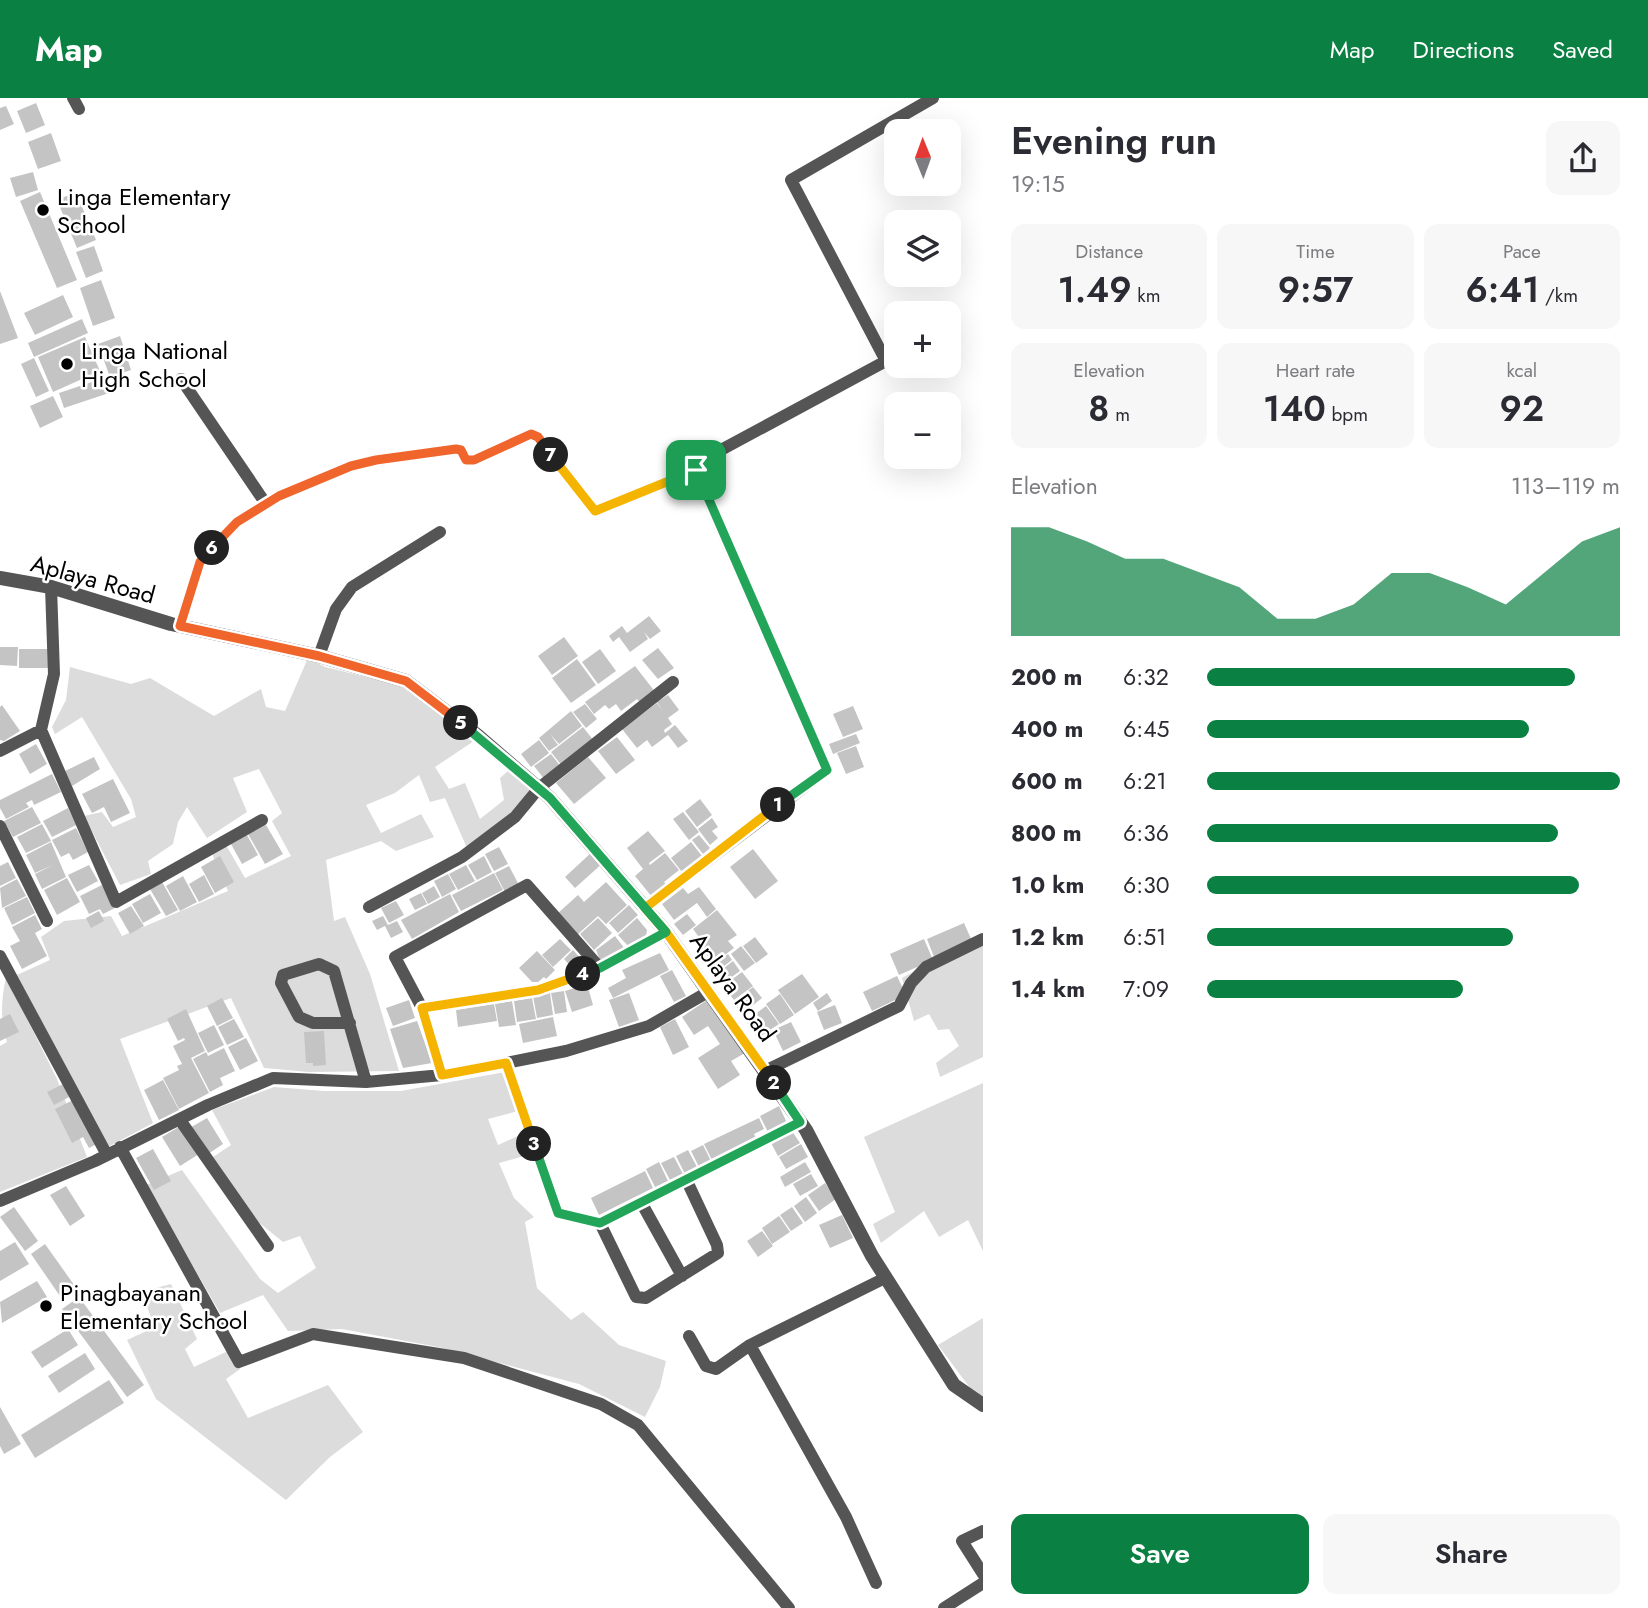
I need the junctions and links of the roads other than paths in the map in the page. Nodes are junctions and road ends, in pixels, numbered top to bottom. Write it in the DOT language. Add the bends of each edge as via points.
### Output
graph roads {
  1 [pos="933,98"];
  2 [pos="181,379"];
  3 [pos="696,470"];
  4 [pos="266,504"];
  5 [pos="440,532"];
  6 [pos="0,578"];
  7 [pos="51,587"];
  8 [pos="180,626"];
  9 [pos="319,656"];
  10 [pos="673,682"];
  11 [pos="41,730"];
  12 [pos="0,751"];
  13 [pos="539,788"];
  14 [pos="262,820"];
  15 [pos="0,826"];
  16 [pos="369,907"];
  17 [pos="645,908"];
  18 [pos="47,921"];
  19 [pos="666,932"];
  20 [pos="983,939"];
  21 [pos="0,956"];
  22 [pos="600,968"];
  23 [pos="708,992"];
  24 [pos="422,1008"];
  25 [pos="350,1023"];
  26 [pos="506,1063"];
  27 [pos="765,1071"];
  28 [pos="442,1075"];
  29 [pos="366,1082"];
  30 [pos="180,1120"];
  31 [pos="800,1122"];
  32 [pos="120,1147"];
  33 [pos="107,1155"];
  34 [pos="686,1179"];
  35 [pos="0,1201"];
  36 [pos="641,1202"];
  37 [pos="600,1223"];
  38 [pos="268,1245"];
  39 [pos="682,1276"];
  40 [pos="885,1278"];
  41 [pos="689,1336"];
  42 [pos="750,1345"];
  43 [pos="983,1405"];
  44 [pos="983,1531"];
  45 [pos="983,1574"];
  46 [pos="876,1583"];
  47 [pos="983,1583"];
  48 [pos="789,1608"];
  49 [pos="944,1608"];
  1 -- 3 [label="street" via="791,180 886,361 693,465"];
  2 -- 4 [label="street"];
  3 -- 4 [label="street" via="595,511 531,434 474,460 466,460 456,449 351,466"];
  3 -- 17 [label="street" via="827,770"];
  4 -- 8 [label="street" via="237,522 200,562"];
  5 -- 9 [label="street" via="352,587 336,609"];
  6 -- 7 [label="street, Aplaya Road"];
  7 -- 8 [label="street, Aplaya Road"];
  7 -- 11 [label="street" via="54,674"];
  8 -- 9 [label="street, Aplaya Road"];
  9 -- 13 [label="street, Aplaya Road" via="406,681"];
  10 -- 13 [label="street"];
  11 -- 12 [label="street"];
  11 -- 14 [label="street" via="116,902"];
  13 -- 16 [label="street" via="515,817 462,858"];
  13 -- 17 [label="street, Aplaya Road"];
  15 -- 18 [label="street"];
  17 -- 19 [label="street, Aplaya Road"];
  19 -- 22 [label="street"];
  19 -- 23 [label="street, Aplaya Road"];
  20 -- 27 [label="street" via="926,967 899,1006"];
  21 -- 33 [label="street"];
  22 -- 24 [label="street" via="538,990"];
  22 -- 24 [label="street" via="527,885 396,957"];
  23 -- 26 [label="street" via="649,1026"];
  23 -- 27 [label="street, Aplaya Road"];
  24 -- 28 [label="street"];
  25 -- 25 [label="street" via="334,971 319,964 284,975 281,984 299,1017 313,1023"];
  25 -- 29 [label="street"];
  26 -- 28 [label="street"];
  26 -- 37 [label="street" via="558,1213"];
  27 -- 31 [label="street, Aplaya Road"];
  28 -- 29 [label="street"];
  29 -- 30 [label="street" via="273,1078"];
  30 -- 32 [label="street"];
  30 -- 38 [label="street"];
  31 -- 34 [label="street"];
  31 -- 40 [label="street, Aplaya Road"];
  32 -- 33 [label="street"];
  32 -- 48 [label="street" via="239,1362 313,1334 464,1358 601,1404 638,1425"];
  33 -- 35 [label="street"];
  34 -- 36 [label="street"];
  34 -- 39 [label="street" via="718,1253"];
  36 -- 37 [label="street"];
  36 -- 39 [label="street"];
  37 -- 39 [label="street" via="636,1297 646,1298"];
  40 -- 42 [label="street"];
  40 -- 43 [label="street, Aplaya Road" via="954,1385"];
  41 -- 42 [label="street" via="706,1366 716,1369"];
  42 -- 46 [label="street" via="846,1517"];
  44 -- 45 [label="street" via="962,1541"];
  47 -- 49 [label="street"];
}
